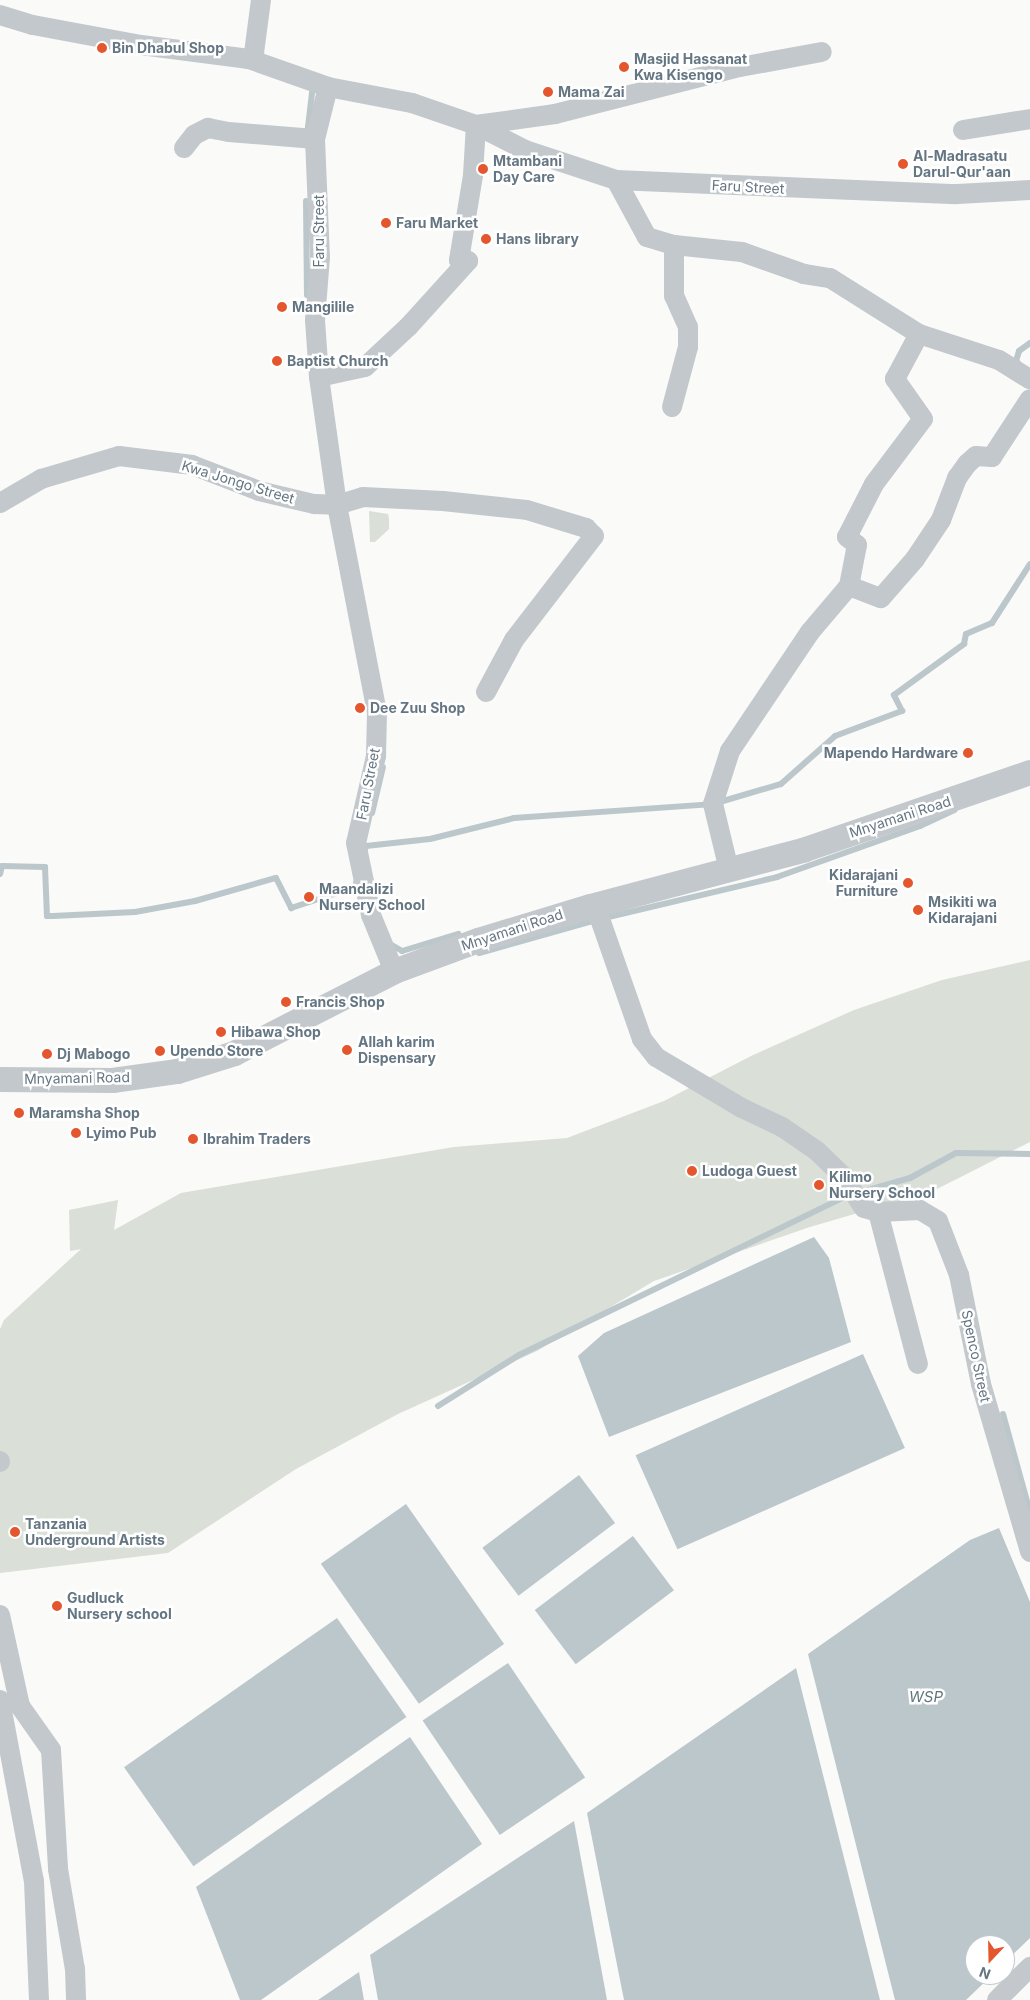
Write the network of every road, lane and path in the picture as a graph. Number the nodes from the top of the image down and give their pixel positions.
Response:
1 (261, 0) edge
2 (0, 15) edge
3 (822, 52) dead end
4 (250, 59) junction
5 (328, 87) junction
6 (1030, 119) edge
7 (476, 125) junction
8 (963, 130) dead end
9 (315, 139) junction
10 (184, 148) dead end
11 (616, 180) junction
12 (1030, 190) edge
13 (674, 245) junction
14 (919, 334) junction
15 (319, 377) junction
16 (1030, 378) edge
17 (1030, 399) edge
18 (672, 407) dead end
19 (0, 503) edge
20 (336, 505) junction
21 (849, 586) junction
22 (486, 692) dead end
23 (1030, 772) edge
24 (729, 870) junction
25 (590, 906) junction
26 (394, 971) junction
27 (0, 1079) edge
28 (878, 1212) junction
29 (918, 1364) dead end
30 (1030, 1552) edge
31 (0, 1615) edge
32 (0, 1700) edge
33 (1030, 1967) edge
34 (40, 2000) edge
35 (76, 2000) edge
36 (998, 2000) edge

1 - 4 street
2 - 4 street, Faru Street
3 - 7 street, Faru Street
4 - 5 street, Faru Street
5 - 7 street, Faru Street
5 - 9 street, Faru Street
6 - 8 street
7 - 11 street, Faru Street
7 - 15 street
9 - 10 street
9 - 15 street, Faru Street
11 - 12 street, Faru Street
11 - 13 street
13 - 14 street
13 - 18 street
14 - 16 street
14 - 21 street
15 - 20 street, Faru Street
17 - 21 street
19 - 20 street, Kwa Jongo Street
20 - 22 street
20 - 26 street, Faru Street
21 - 24 street
23 - 24 street, Mnyamani Road
24 - 25 street, Mnyamani Road
25 - 26 street, Mnyamani Road
25 - 28 street
26 - 27 street, Mnyamani Road
28 - 29 street
28 - 30 street, Spenco Street
31 - 35 street
32 - 34 street
33 - 36 street

